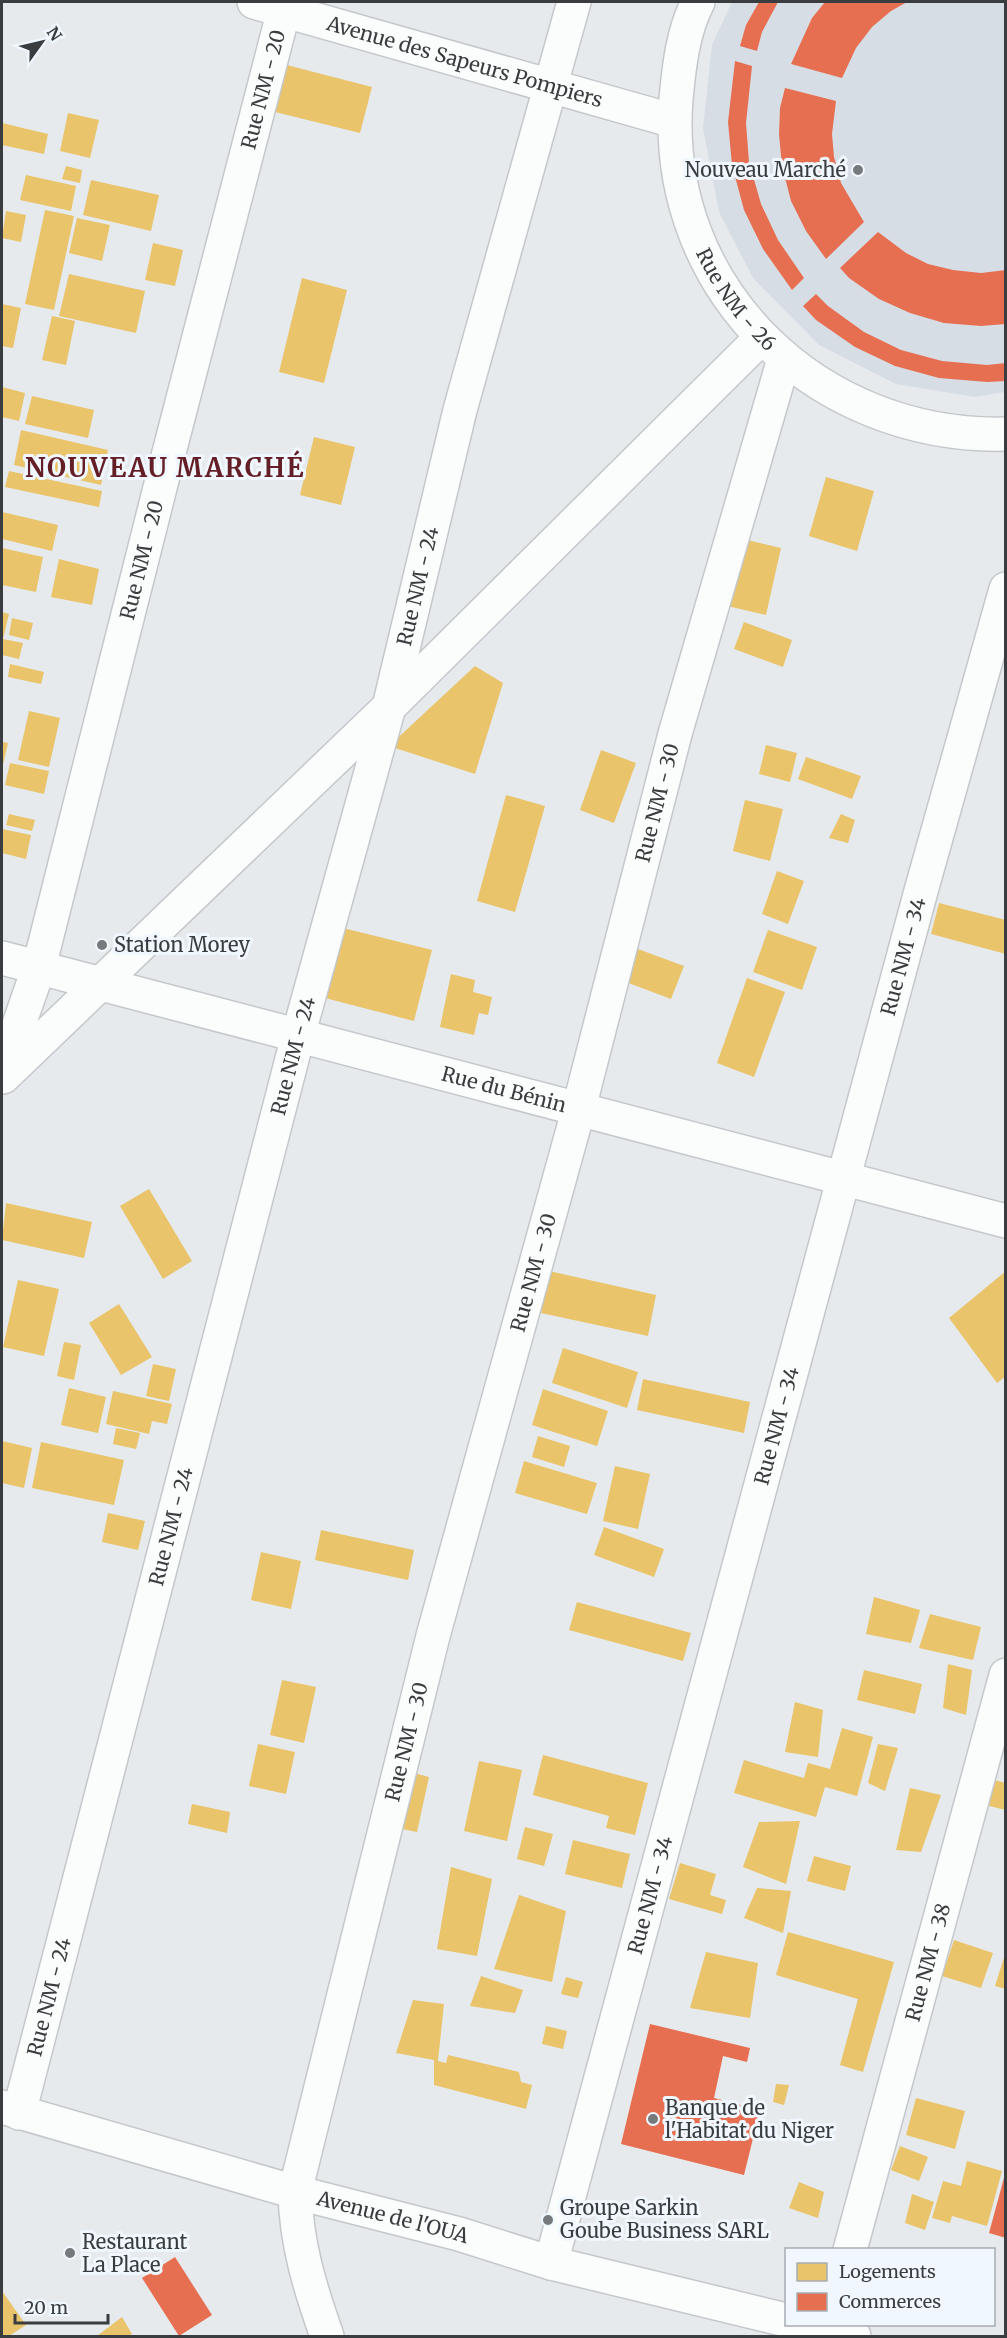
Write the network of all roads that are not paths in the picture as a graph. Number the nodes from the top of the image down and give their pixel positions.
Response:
1 (574, 2) edge
2 (688, 4) edge
3 (269, 6) edge
4 (551, 86) junction
5 (674, 121) junction
6 (773, 348) junction
7 (1005, 434) edge
8 (1005, 589) edge
9 (389, 707) junction
10 (2, 958) edge
11 (39, 967) junction
12 (101, 984) junction
13 (298, 1036) junction
14 (2, 1076) edge
15 (579, 1108) junction
16 (844, 1178) junction
17 (1005, 1221) edge
18 (1005, 1675) edge
19 (10, 2110) edge
20 (295, 2192) junction
21 (851, 2248) edge
22 (551, 2263) junction
23 (785, 2320) edge
24 (327, 2337) edge

1 - 4 street, Rue NM - 24
2 - 5 street, Rue NM - 26
3 - 4 street, Avenue des Sapeurs Pompiers
3 - 11 street, Rue NM - 20
4 - 5 street, Avenue des Sapeurs Pompiers
4 - 9 street, Rue NM - 24
5 - 6 street, Rue NM - 26
6 - 7 street, Rue NM - 26
6 - 9 street
6 - 15 street, Rue NM - 30
8 - 16 street, Rue NM - 34
9 - 12 street
9 - 13 street, Rue NM - 24
10 - 11 street, Rue du Bénin
11 - 12 street, Rue du Bénin
11 - 14 street, Rue NM - 20
12 - 13 street, Rue du Bénin
12 - 14 street
13 - 15 street, Rue du Bénin
13 - 19 street, Rue NM - 24
15 - 16 street, Rue du Bénin
15 - 20 street, Rue NM - 30
16 - 17 street, Rue du Bénin
16 - 22 street, Rue NM - 34
18 - 21 street, Rue NM - 38
19 - 20 street, Avenue de l'OUA
20 - 22 street, Avenue de l'OUA
20 - 24 street, Rue NM - 30
22 - 23 street, Avenue de l'OUA

